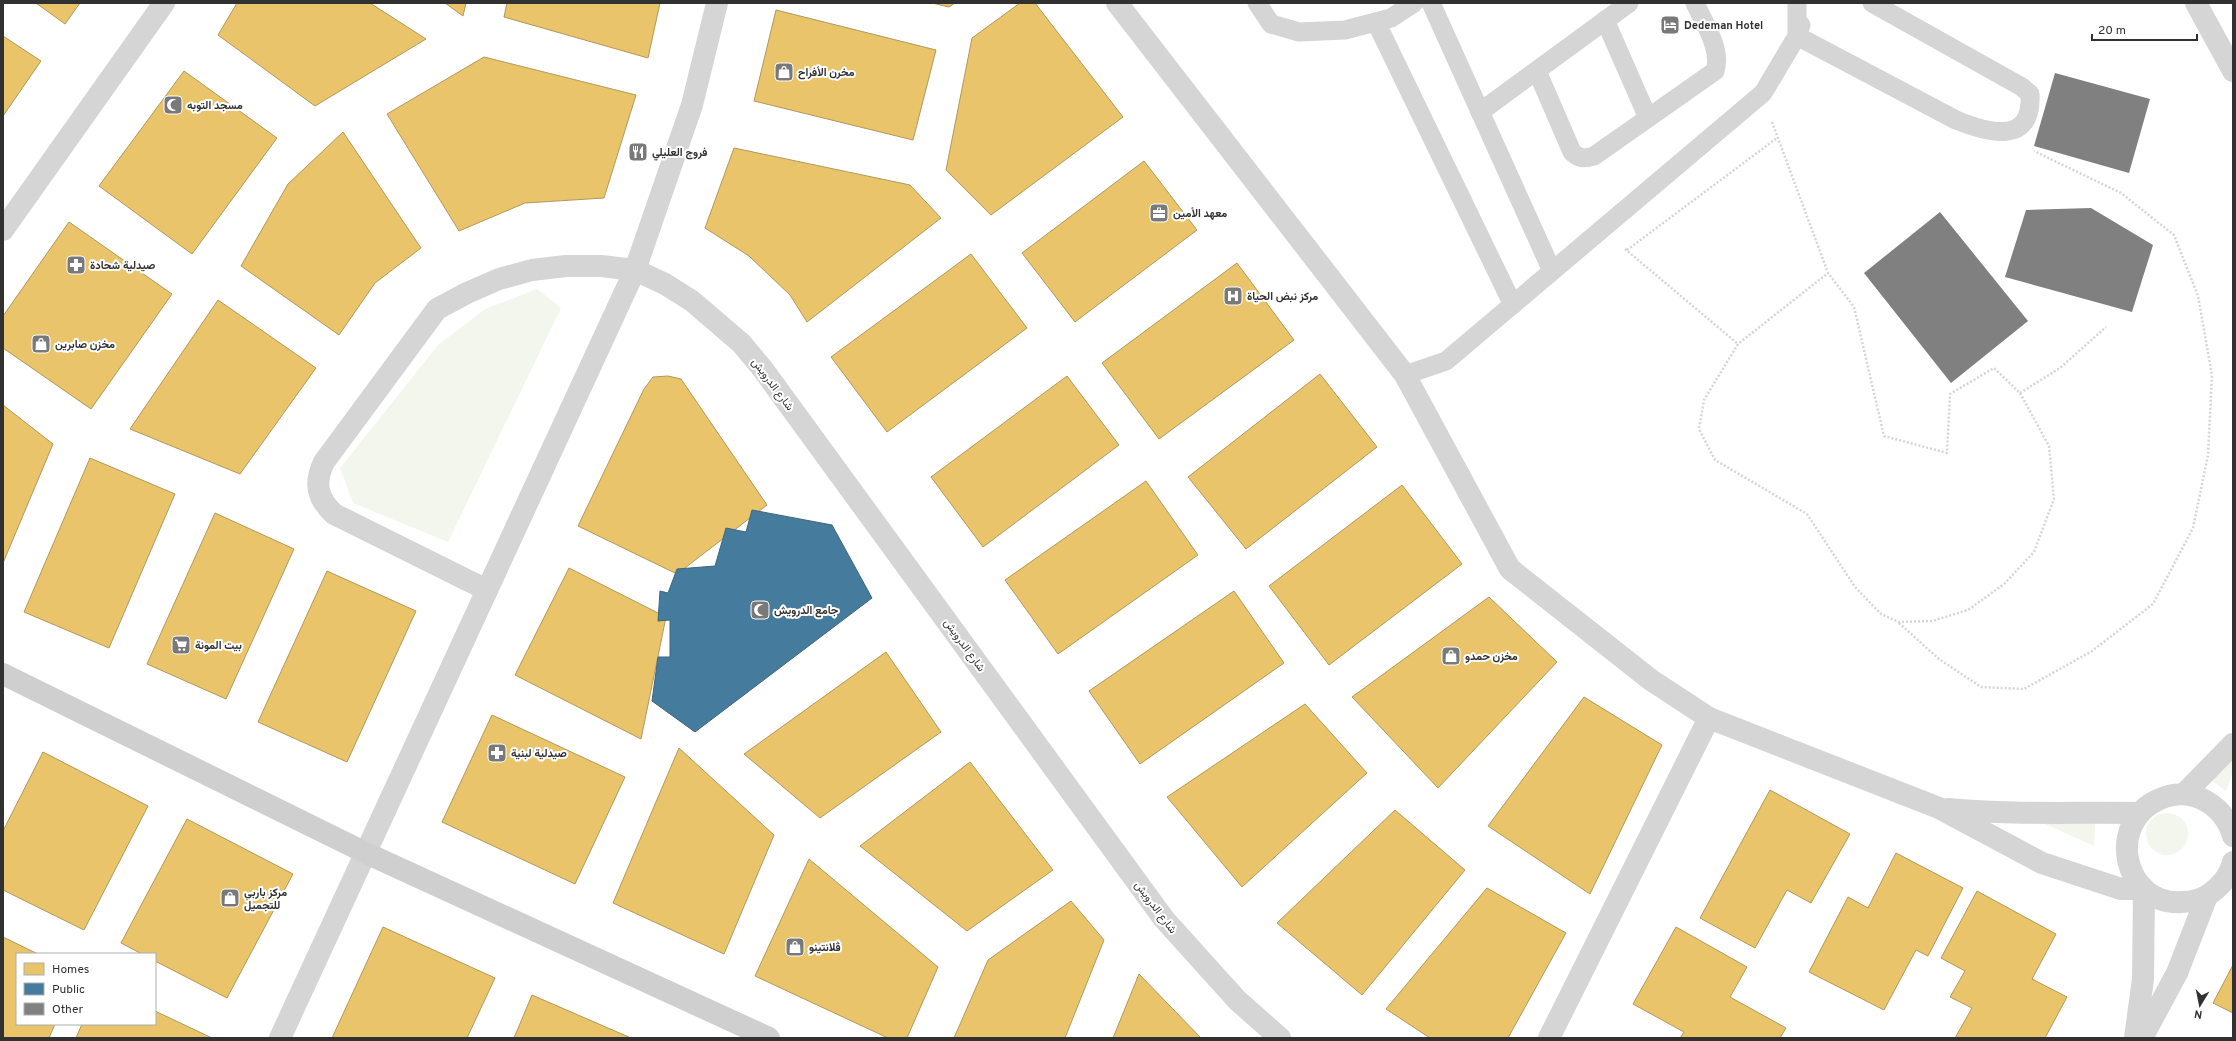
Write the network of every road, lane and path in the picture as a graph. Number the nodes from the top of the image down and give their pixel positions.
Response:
1 (164, 3) edge
2 (717, 3) edge
3 (1117, 3) edge
4 (1257, 3) edge
5 (1414, 3) edge
6 (1431, 3) edge
7 (1629, 3) edge
8 (1695, 3) edge
9 (1797, 3) edge
10 (1810, 3) edge
11 (1872, 3) edge
12 (2196, 3) edge
13 (1605, 20) junction
14 (1376, 22) junction
15 (1797, 36) junction
16 (1537, 71) junction
17 (2233, 71) edge
18 (1763, 93) junction
19 (1480, 112) junction
20 (1648, 118) junction
21 (1995, 132) junction
22 (1777, 138) junction
23 (1602, 229) junction
24 (3, 230) edge
25 (1626, 250) junction
26 (635, 270) junction
27 (1552, 271) junction
28 (1828, 273) junction
29 (1513, 305) junction
30 (2106, 327) dead end
31 (1738, 344) junction
32 (1405, 375) junction
33 (2020, 393) junction
34 (487, 590) junction
35 (1899, 622) junction
36 (3, 674) edge
37 (1709, 718) junction
38 (2233, 744) edge
39 (2184, 794) junction
40 (1938, 808) junction
41 (2139, 813) junction
42 (2233, 836) edge
43 (366, 852) junction
44 (2233, 862) edge
45 (2144, 889) junction
46 (2207, 896) junction
47 (280, 1038) edge
48 (769, 1038) edge
49 (1280, 1038) edge
50 (1549, 1038) edge
51 (2135, 1038) edge
52 (2142, 1038) edge

1 - 24 street
2 - 26 street
3 - 32 street
4 - 14 lane
5 - 14 lane
6 - 19 lane
7 - 13 lane
8 - 20 lane
9 - 15 lane
10 - 15 lane
11 - 21 lane
12 - 17 street
13 - 16 lane
13 - 20 lane
14 - 29 lane
15 - 18 lane
15 - 21 lane
16 - 19 lane
16 - 20 lane
18 - 22 path
18 - 23 lane
19 - 27 lane
21 - 35 path
22 - 25 path
22 - 28 path
23 - 25 path
23 - 27 lane
25 - 31 path
26 - 34 street
26 - 34 street
26 - 49 street, شارع الدرويش
27 - 29 lane
28 - 31 path
28 - 33 path
29 - 32 lane
30 - 33 path
31 - 35 path
32 - 37 street
33 - 35 path
34 - 43 street
36 - 43 street
37 - 40 street
37 - 50 street
38 - 39 street
39 - 41 street
39 - 42 street
40 - 41 street
40 - 45 street
41 - 45 street
43 - 47 street
43 - 48 street
44 - 46 street
45 - 46 street
45 - 51 street
46 - 52 street

